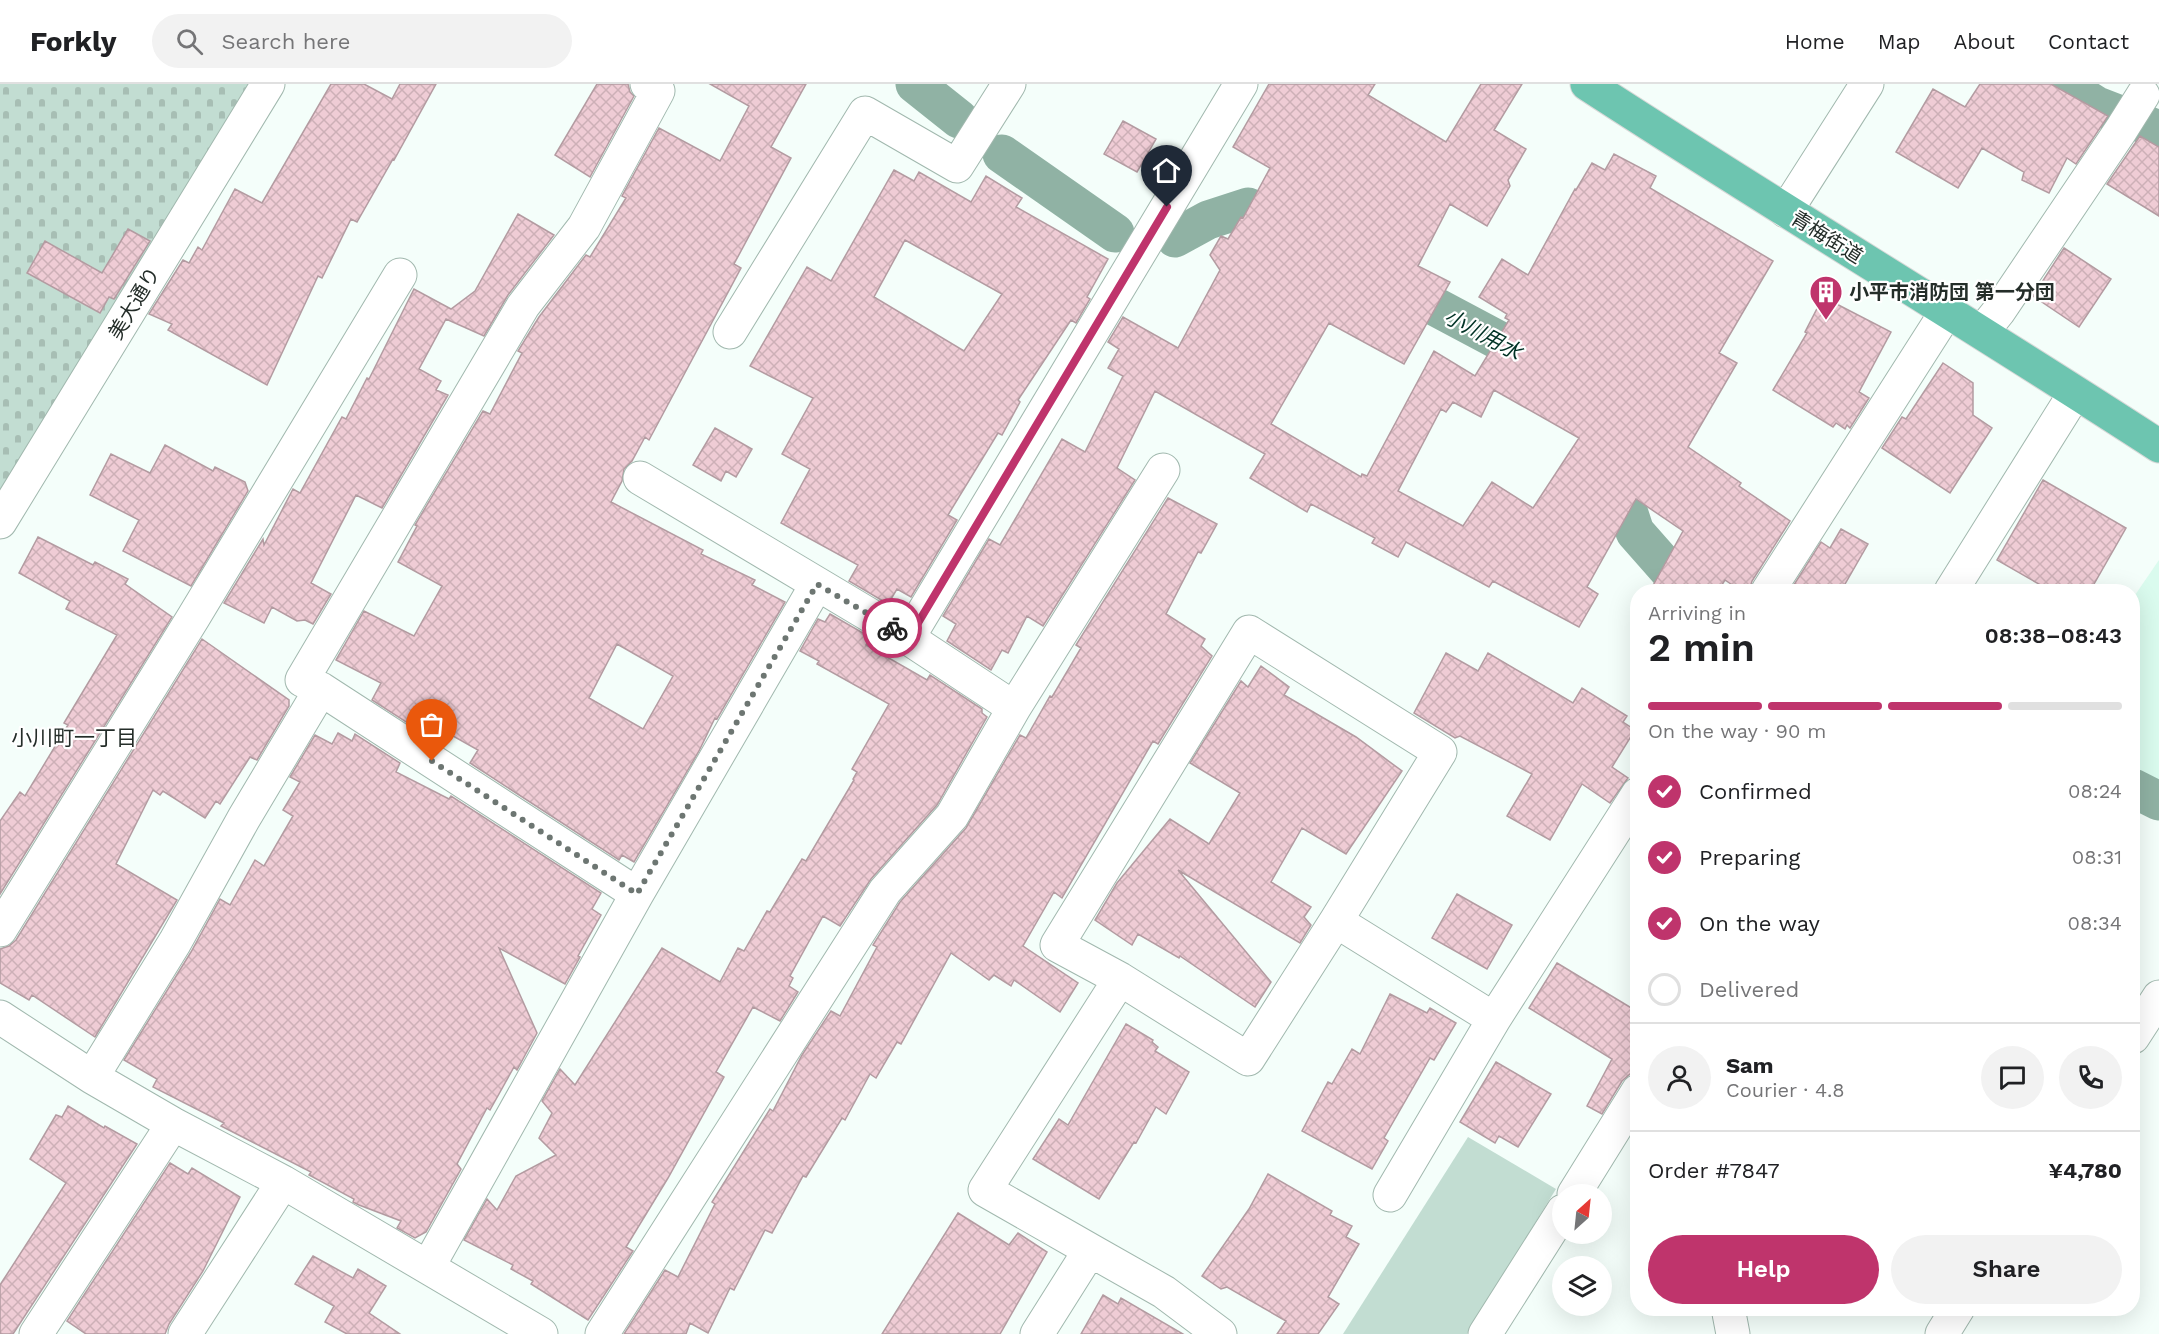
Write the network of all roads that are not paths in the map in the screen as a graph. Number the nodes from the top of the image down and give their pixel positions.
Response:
1 (268, 84) edge
2 (647, 84) edge
3 (1009, 84) edge
4 (1240, 84) edge
5 (1587, 84) edge
6 (1867, 84) edge
7 (2143, 95) dead end
8 (1786, 211) junction
9 (400, 275) dead end
10 (1947, 311) junction
11 (730, 332) dead end
12 (1982, 332) junction
13 (2075, 393) junction
14 (2159, 446) edge
15 (1163, 470) dead end
16 (640, 478) dead end
17 (0, 522) edge
18 (817, 584) junction
19 (1772, 584) edge
20 (1955, 584) edge
21 (909, 638) junction
22 (321, 689) junction
23 (1014, 708) junction
24 (1630, 806) edge
25 (637, 894) junction
26 (1336, 921) junction
27 (0, 930) edge
28 (1120, 979) junction
29 (2159, 997) edge
30 (0, 1017) edge
31 (1494, 1019) junction
32 (2140, 1026) edge
33 (92, 1077) junction
34 (1630, 1104) edge
35 (173, 1124) junction
36 (283, 1182) junction
37 (1580, 1184) edge
38 (1390, 1195) dead end
39 (1552, 1228) edge
40 (1089, 1250) junction
41 (428, 1267) junction
42 (1730, 1316) edge
43 (1953, 1316) edge
44 (36, 1334) edge
45 (185, 1334) edge
46 (541, 1334) edge
47 (602, 1334) edge
48 (1037, 1334) edge
49 (1220, 1334) edge
50 (1485, 1334) edge
51 (1733, 1334) edge
52 (1942, 1334) edge

1 - 17 street, 美大通り
2 - 22 street
3 - 11 street
4 - 21 street
5 - 8 main road, 青梅街道
6 - 8 street
7 - 12 street
8 - 10 main road, 青梅街道
9 - 27 street
10 - 12 main road, 青梅街道
10 - 19 street
12 - 13 main road, 青梅街道
13 - 14 main road, 青梅街道
13 - 20 street
15 - 23 street
16 - 18 street
18 - 21 street
18 - 25 street
21 - 23 street
22 - 25 street
22 - 33 street
23 - 47 street
24 - 31 street
25 - 41 street
26 - 28 street
26 - 28 street
26 - 31 street
28 - 40 street
29 - 32 street
30 - 33 street
31 - 38 street
33 - 35 street
34 - 37 street
35 - 36 street
35 - 44 street
36 - 41 street
36 - 45 street
39 - 50 street
40 - 48 street
40 - 49 street
41 - 46 street
42 - 51 street
43 - 52 street

